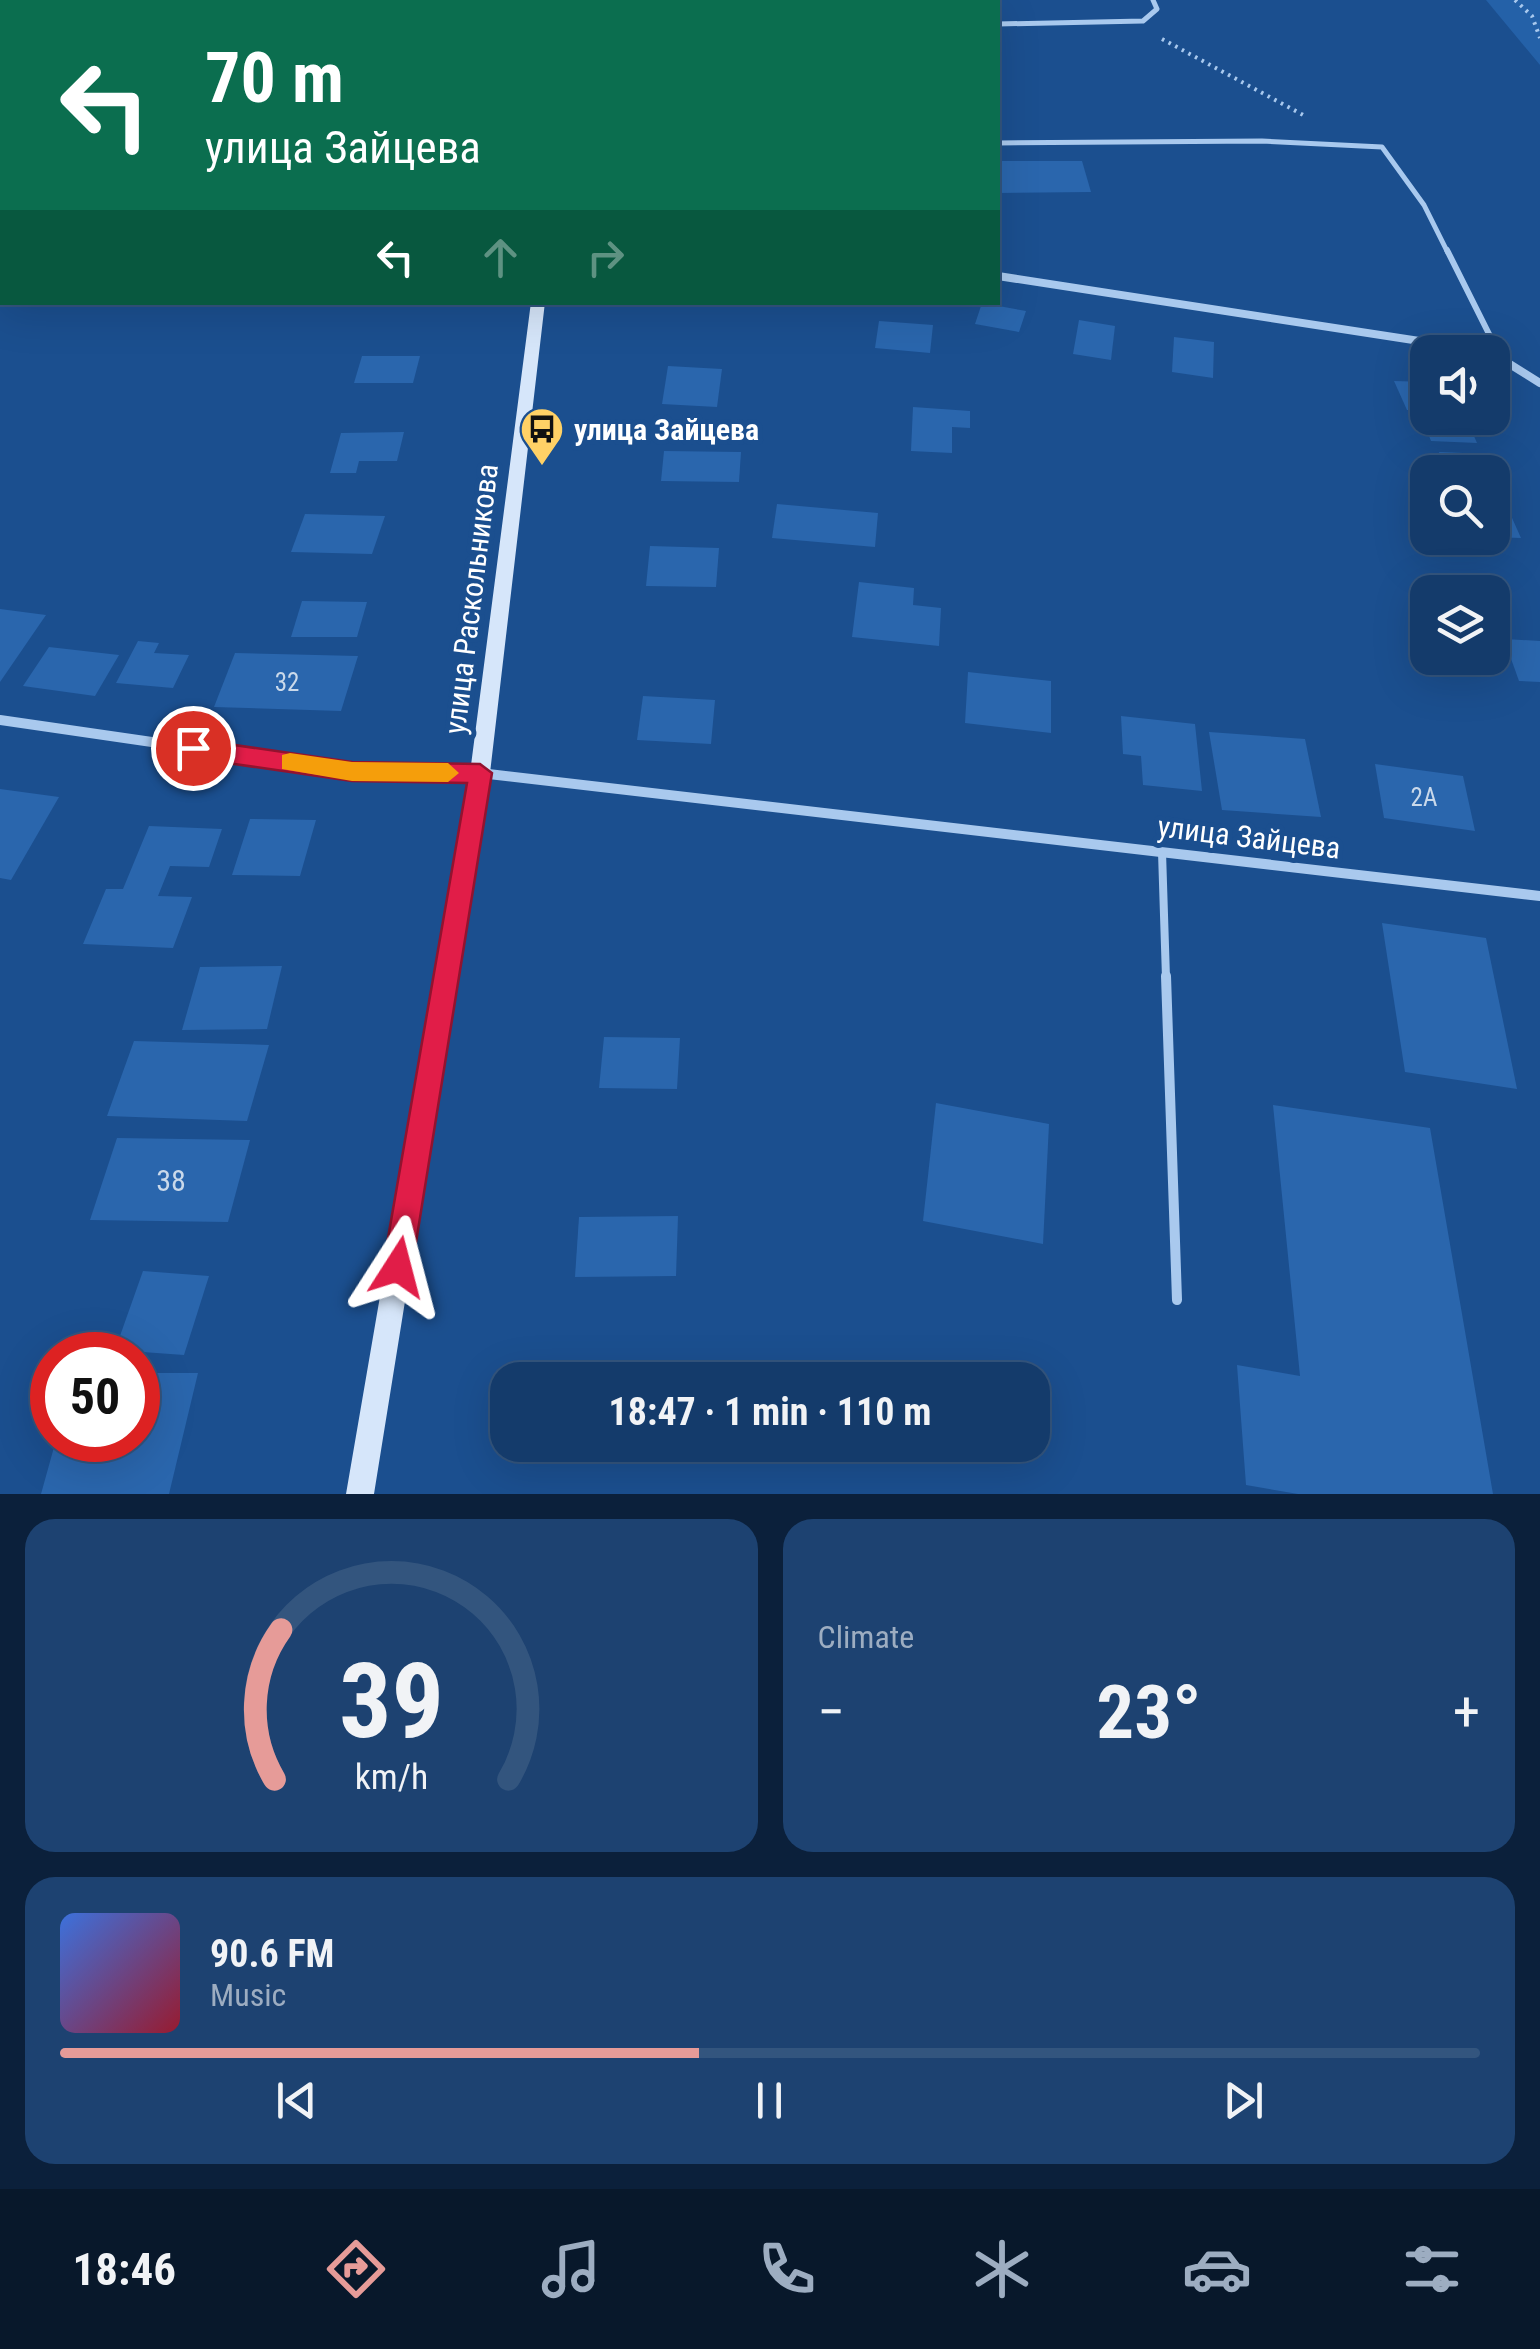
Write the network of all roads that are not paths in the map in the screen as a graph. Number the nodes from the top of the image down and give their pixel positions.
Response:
1 (1153, 0) edge
2 (1000, 24) edge
3 (1000, 143) edge
4 (1000, 276) edge
5 (538, 305) edge
6 (1485, 335) edge
7 (1410, 340) edge
8 (1510, 363) edge
9 (1540, 383) edge
10 (0, 720) edge
11 (480, 773) junction
12 (1162, 852) junction
13 (1540, 896) edge
14 (1177, 1300) dead end
15 (360, 1494) edge

1 - 2 lane
3 - 6 lane
4 - 7 street
5 - 11 main road, улица Раскольникова
8 - 9 street
10 - 11 street, улица Зайцева
11 - 12 street, улица Зайцева
11 - 15 main road, улица Раскольникова
12 - 13 street, улица Зайцева
12 - 14 lane

